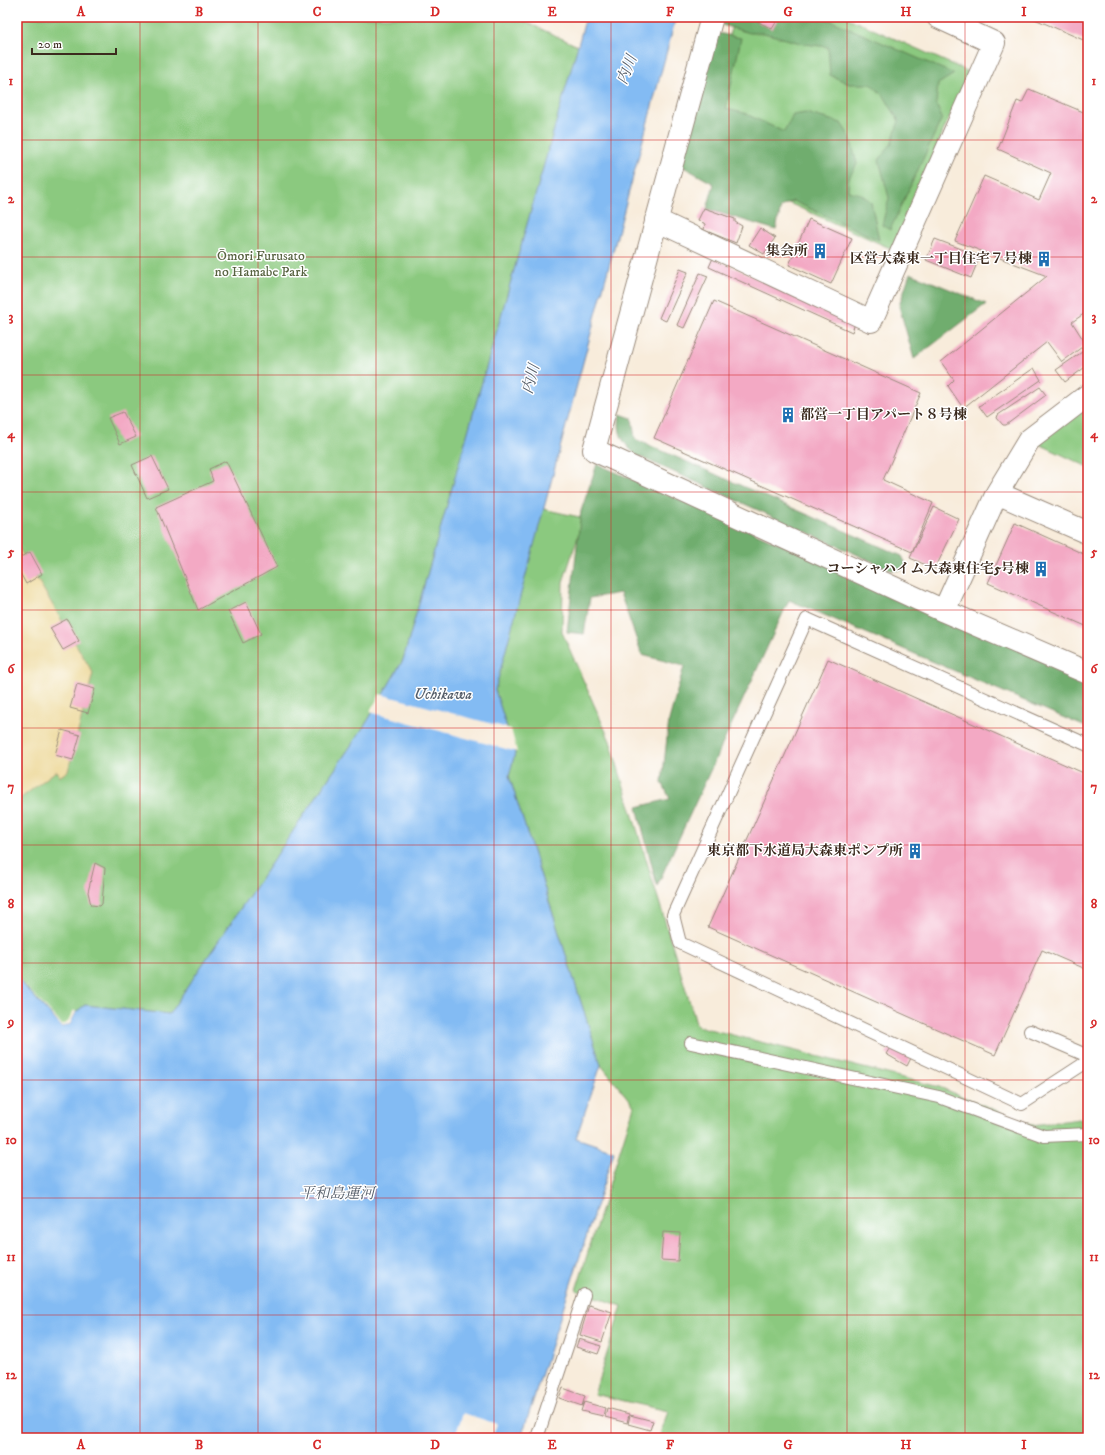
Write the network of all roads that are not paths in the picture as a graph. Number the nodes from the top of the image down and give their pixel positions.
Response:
1 (712, 17) edge
2 (938, 17) edge
3 (656, 220) junction
4 (1088, 394) edge
5 (997, 493) junction
6 (1088, 533) edge
7 (944, 611) junction
8 (1088, 674) edge
9 (1088, 745) edge
10 (1030, 1031) dead end
11 (691, 1043) dead end
12 (1088, 1056) edge
13 (1088, 1061) edge
14 (1088, 1134) edge
15 (584, 1295) dead end
16 (537, 1438) edge

1 - 3 street
2 - 3 street
3 - 7 street
4 - 5 street
5 - 6 street
5 - 7 street
7 - 8 street
9 - 13 lane
10 - 12 lane
11 - 14 lane
15 - 16 lane

